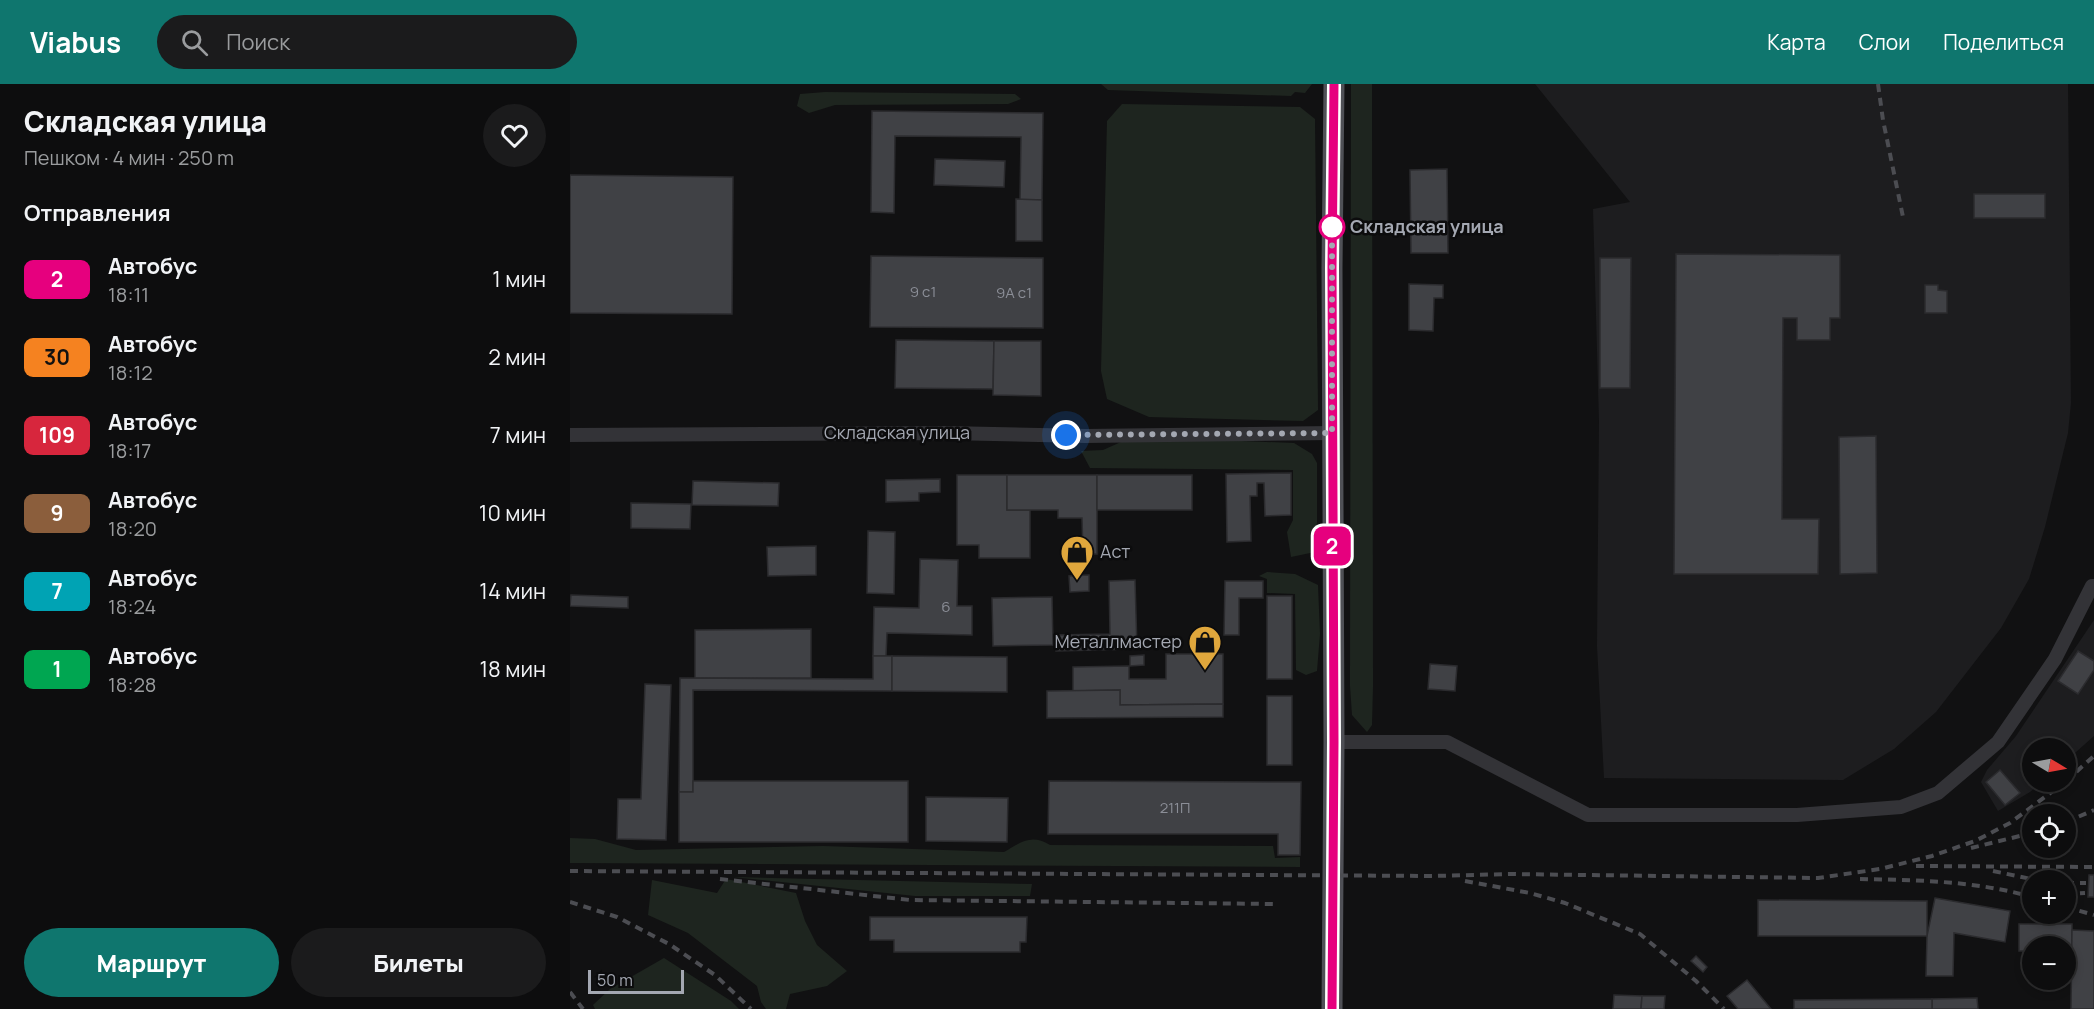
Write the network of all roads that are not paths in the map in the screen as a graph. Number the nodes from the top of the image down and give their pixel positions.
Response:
1 (1334, 84) edge
2 (1332, 433) junction
3 (570, 435) edge
4 (2094, 586) edge
5 (1334, 742) junction
6 (1332, 1009) edge

1 - 2 main road
2 - 3 street, Складская улица
2 - 5 main road
4 - 5 street
5 - 6 main road

